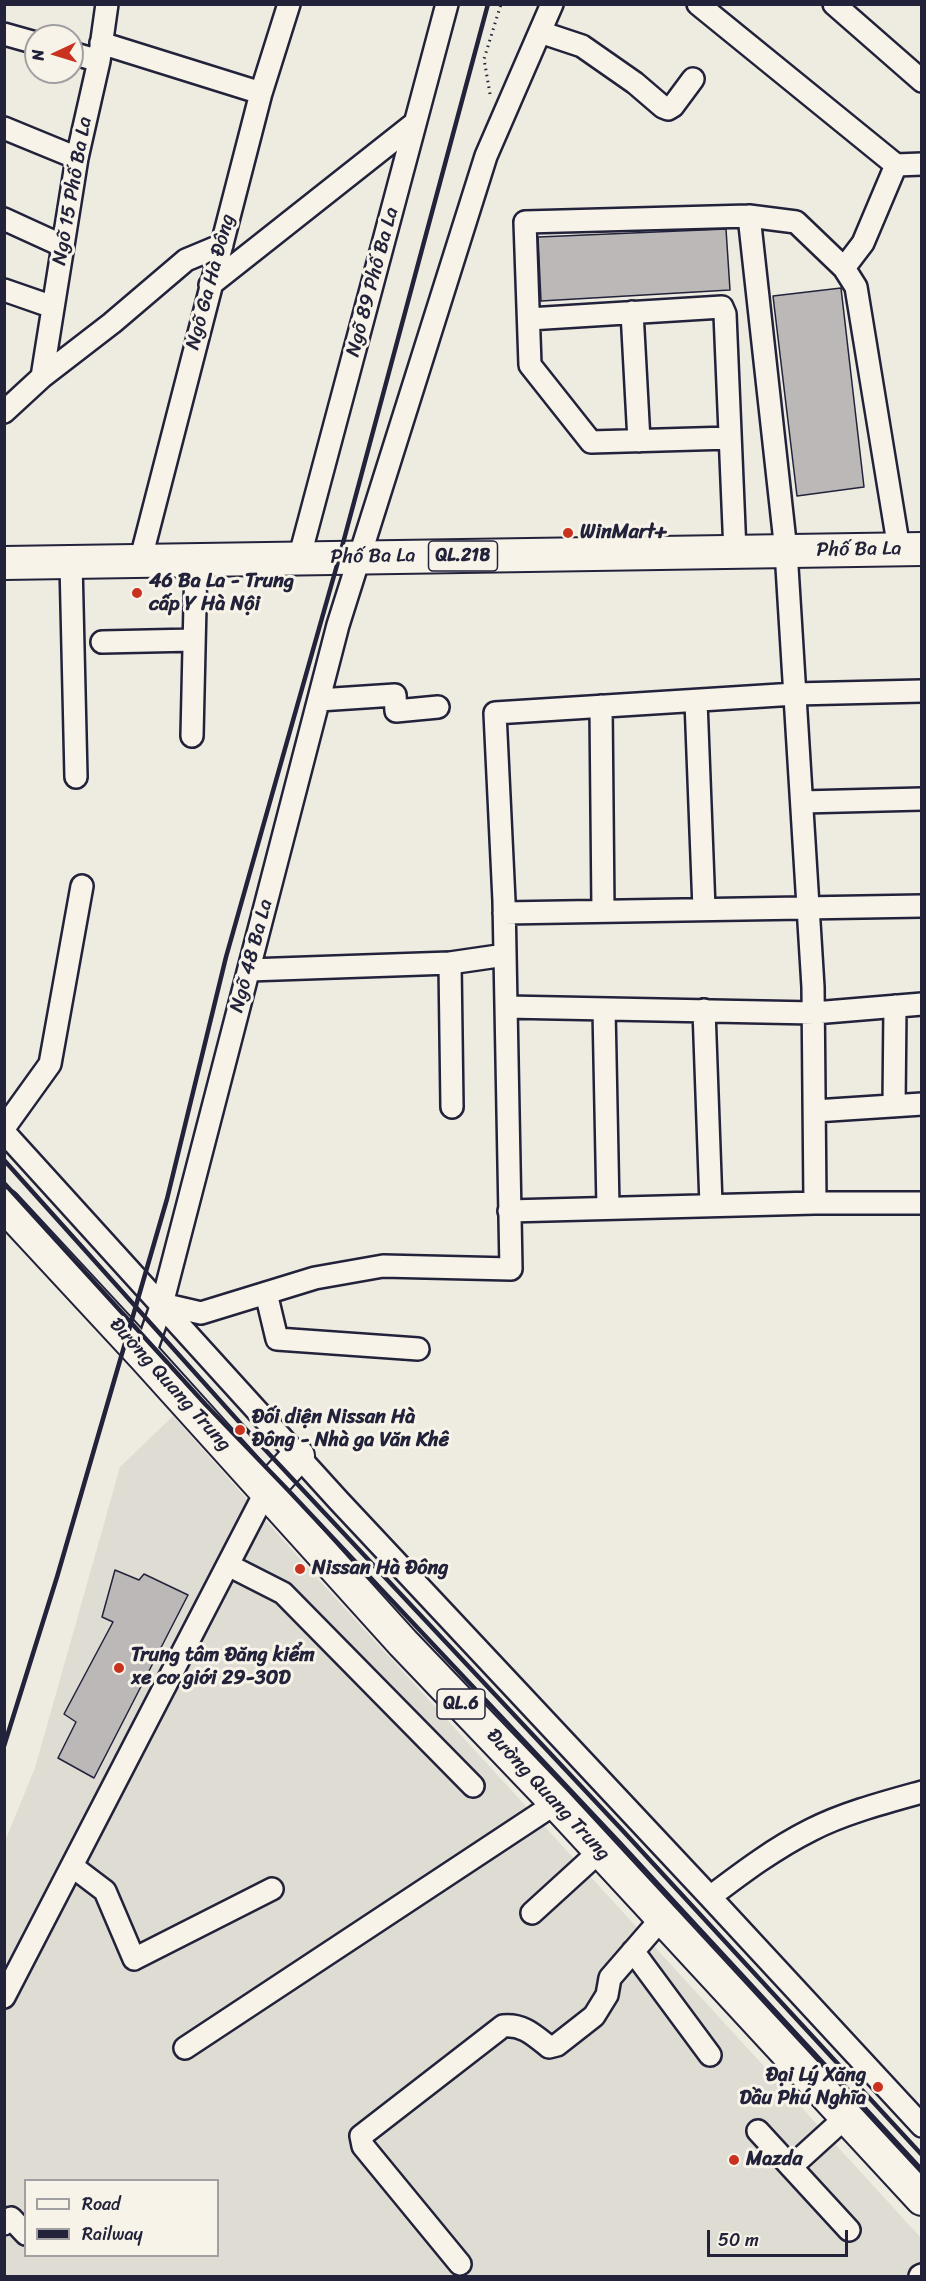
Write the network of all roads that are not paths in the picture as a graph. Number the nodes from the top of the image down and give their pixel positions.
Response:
1 (107, 4) edge
2 (289, 4) edge
3 (447, 4) edge
4 (552, 4) edge
5 (698, 4) edge
6 (834, 4) edge
7 (540, 32) junction
8 (4, 34) edge
9 (24, 40) edge
10 (100, 52) junction
11 (84, 53) edge
12 (693, 79) dead end
13 (921, 81) edge
14 (261, 93) junction
15 (415, 123) junction
16 (4, 128) edge
17 (77, 158) junction
18 (921, 164) edge
19 (896, 165) junction
20 (749, 216) junction
21 (4, 219) edge
22 (222, 245) junction
23 (63, 246) junction
24 (844, 268) junction
25 (210, 285) junction
26 (4, 290) edge
27 (53, 307) junction
28 (632, 312) junction
29 (529, 319) junction
30 (42, 377) junction
31 (4, 412) edge
32 (730, 438) junction
33 (639, 441) junction
34 (910, 549) edge
35 (786, 551) junction
36 (735, 552) junction
37 (359, 557) junction
38 (299, 559) junction
39 (196, 561) junction
40 (71, 562) junction
41 (140, 562) junction
42 (4, 563) edge
43 (194, 640) junction
44 (102, 642) dead end
45 (921, 691) edge
46 (795, 694) junction
47 (319, 700) junction
48 (696, 700) junction
49 (602, 706) junction
50 (438, 707) dead end
51 (192, 736) dead end
52 (76, 777) dead end
53 (921, 799) edge
54 (802, 802) junction
55 (82, 886) dead end
56 (921, 906) edge
57 (808, 908) junction
58 (704, 909) junction
59 (603, 911) junction
60 (504, 913) junction
61 (505, 956) junction
62 (450, 963) junction
63 (249, 970) junction
64 (921, 1004) edge
65 (895, 1006) junction
66 (506, 1007) junction
67 (604, 1009) junction
68 (704, 1010) junction
69 (814, 1013) junction
70 (921, 1104) edge
71 (894, 1106) junction
72 (452, 1107) dead end
73 (815, 1111) junction
74 (4, 1130) edge
75 (815, 1203) junction
76 (921, 1203) edge
77 (711, 1205) junction
78 (4, 1206) edge
79 (608, 1208) junction
80 (510, 1211) junction
81 (266, 1293) junction
82 (162, 1305) junction
83 (418, 1349) dead end
84 (144, 1356) junction
85 (298, 1456) junction
86 (266, 1491) junction
87 (228, 1565) junction
88 (473, 1786) dead end
89 (921, 1792) edge
90 (556, 1803) junction
91 (600, 1851) junction
92 (72, 1866) junction
93 (272, 1889) dead end
94 (710, 1897) junction
95 (532, 1913) dead end
96 (662, 1918) junction
97 (633, 1951) junction
98 (4, 1996) edge
99 (185, 2048) dead end
100 (710, 2055) dead end
101 (846, 2117) junction
102 (921, 2126) edge
103 (758, 2131) dead end
104 (791, 2167) junction
105 (921, 2199) edge
106 (4, 2224) edge
107 (849, 2230) dead end
108 (24, 2232) edge
109 (460, 2264) dead end

1 - 10 street, Ngõ 15 Phố Ba La
2 - 14 street, Ngõ Ga Hà Đông
3 - 15 street, Ngõ 89 Phố Ba La
4 - 7 street, Ngõ 48 Ba La
5 - 19 street
6 - 13 street
7 - 12 street
7 - 37 street, Ngõ 48 Ba La
8 - 9 street
10 - 11 street
10 - 14 street
10 - 17 street, Ngõ 15 Phố Ba La
14 - 22 street, Ngõ Ga Hà Đông
15 - 25 street
15 - 38 street, Ngõ 89 Phố Ba La
16 - 17 street
17 - 23 street, Ngõ 15 Phố Ba La
18 - 19 street
19 - 24 street
20 - 24 street
20 - 29 street
20 - 35 street
21 - 23 street
22 - 25 street, Ngõ Ga Hà Đông
22 - 30 street
23 - 27 street, Ngõ 15 Phố Ba La
24 - 34 street
25 - 41 street, Ngõ Ga Hà Đông
26 - 27 street
27 - 30 street, Ngõ 15 Phố Ba La
28 - 29 street
28 - 32 street
28 - 33 street
29 - 33 street
30 - 31 street
32 - 33 street
32 - 36 street
34 - 35 highway, Phố Ba La / QL.21B
35 - 36 highway, Phố Ba La / QL.21B
35 - 46 street
36 - 37 highway, Phố Ba La / QL.21B
37 - 38 highway, Phố Ba La / QL.21B
37 - 47 street, Ngõ 48 Ba La
38 - 39 highway, Phố Ba La / QL.21B
39 - 41 highway, Phố Ba La / QL.21B
39 - 43 street
40 - 41 highway, Phố Ba La / QL.21B
40 - 42 highway, Phố Ba La / QL.21B
40 - 52 street
43 - 44 street
43 - 51 street
45 - 46 street
46 - 48 street
46 - 54 street
47 - 50 street
47 - 63 street, Ngõ 48 Ba La
48 - 49 street
48 - 58 street
49 - 59 street
49 - 60 street
53 - 54 street
54 - 57 street
55 - 74 street
56 - 57 street
57 - 58 street
57 - 69 street
58 - 59 street
59 - 60 street
60 - 61 street
61 - 62 street
61 - 66 street
62 - 63 street
62 - 72 street
63 - 82 street, Ngõ 48 Ba La
64 - 65 street
65 - 69 street
65 - 71 street
66 - 67 street
66 - 80 street
67 - 68 street
67 - 79 street
68 - 69 street
68 - 77 street
69 - 73 street
70 - 71 street
71 - 73 street
73 - 75 street
74 - 82 street
75 - 76 street
75 - 77 street
77 - 79 street
78 - 84 highway, Đường Quang Trung / QL.6
79 - 80 street
80 - 81 street
81 - 82 street
81 - 83 street
82 - 84 street, Ngõ 48 Ba La
82 - 85 street
84 - 86 highway, Đường Quang Trung / QL.6
85 - 86 highway
85 - 94 street
86 - 87 street
86 - 90 highway, Đường Quang Trung / QL.6
87 - 88 street
87 - 92 street
89 - 94 street
90 - 91 highway, Đường Quang Trung / QL.6
90 - 99 street
91 - 95 street
91 - 96 highway, Đường Quang Trung / QL.6
92 - 93 street
92 - 98 street
94 - 102 street
96 - 97 street
96 - 101 highway, Đường Quang Trung / QL.6
97 - 100 street
97 - 109 street
101 - 104 street
101 - 105 highway, Đường Quang Trung / QL.6
103 - 104 street
104 - 107 street
106 - 108 street

